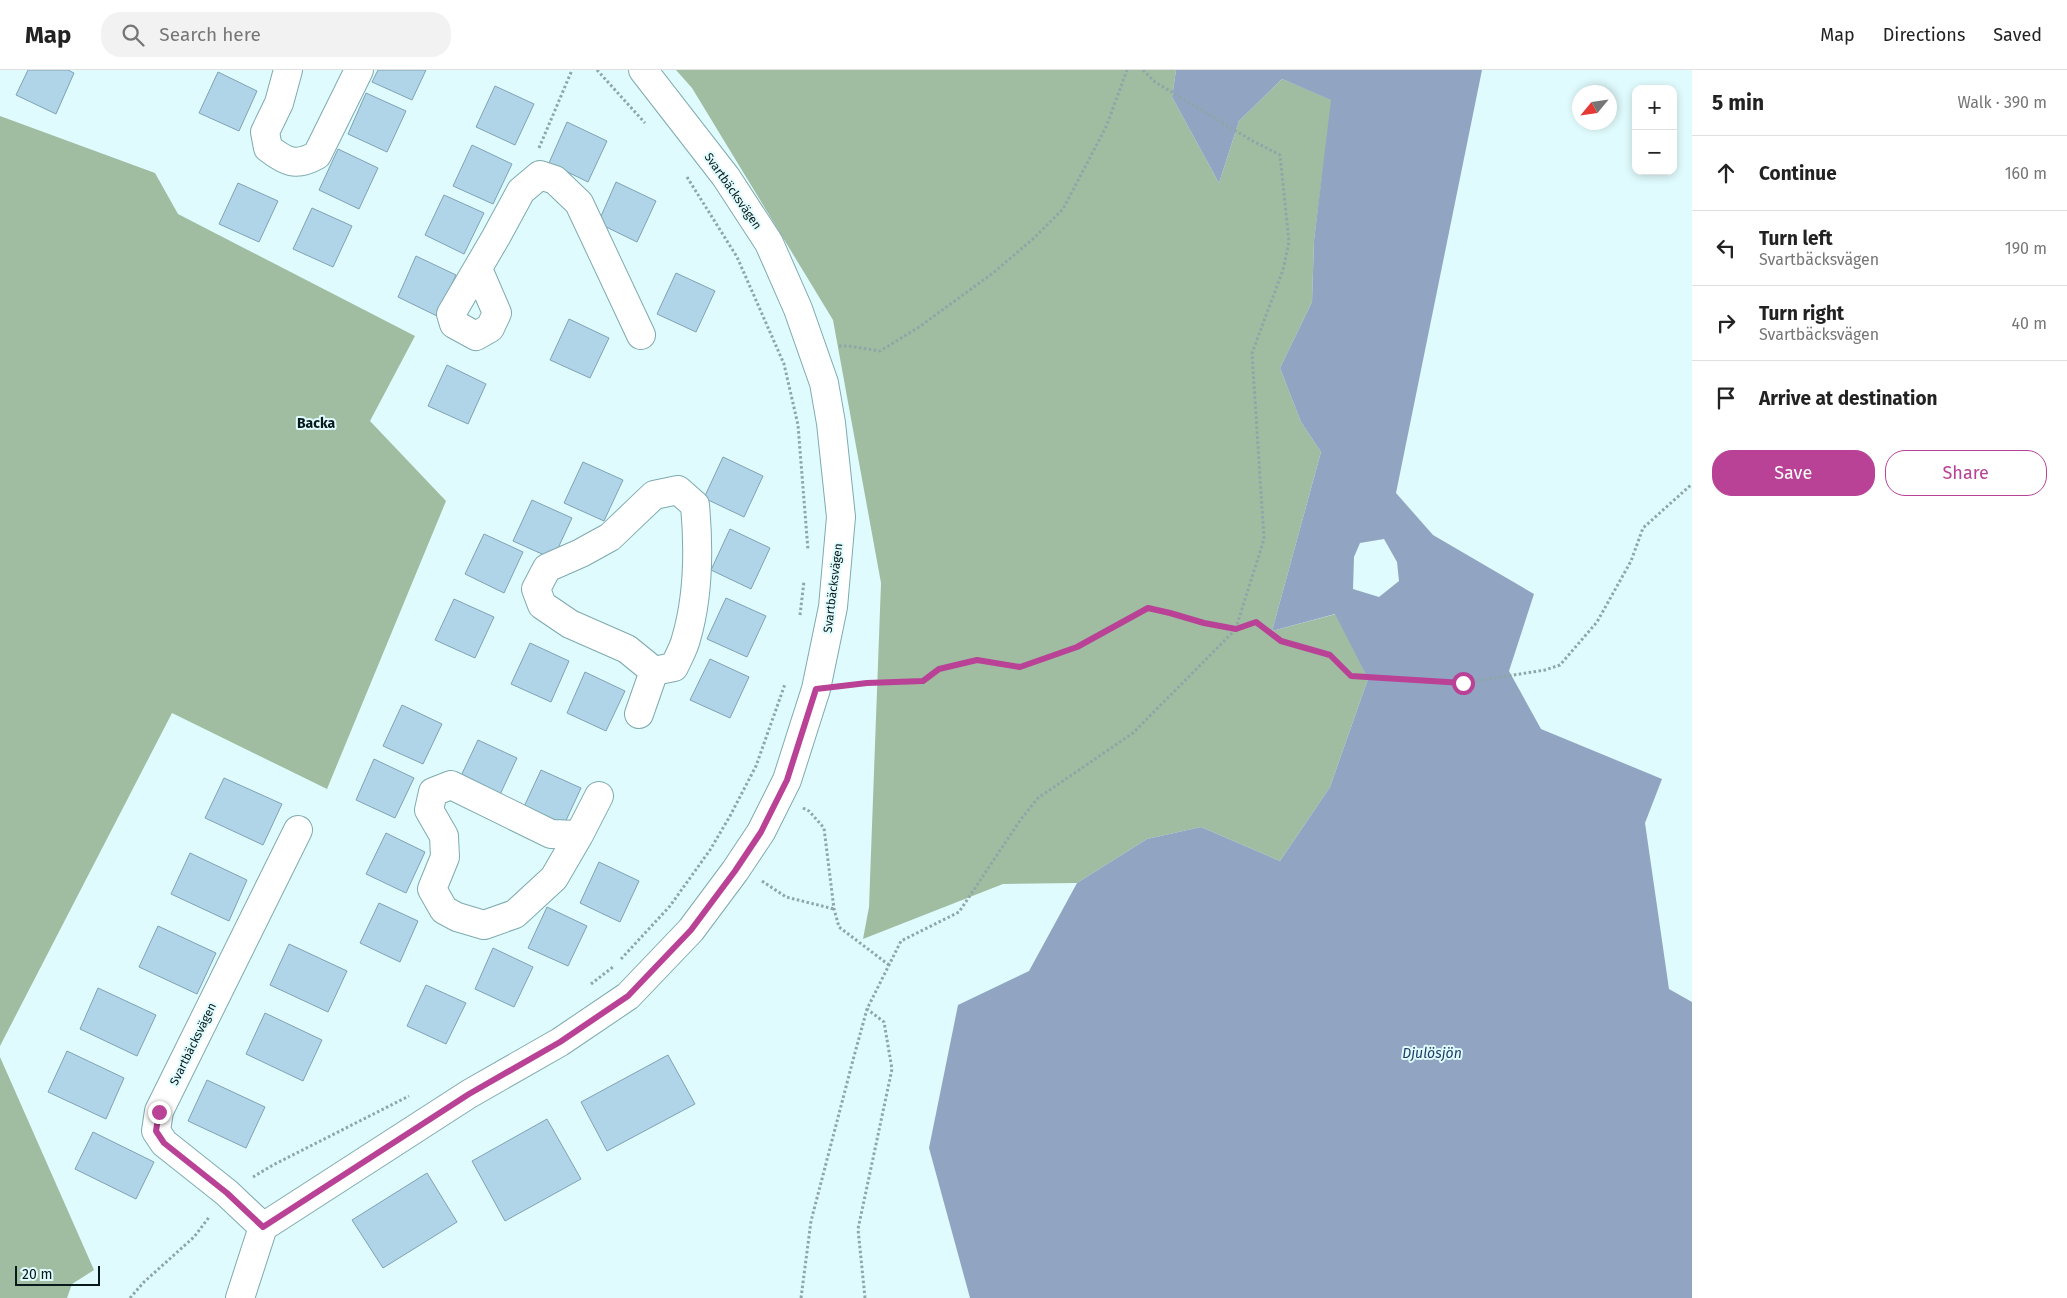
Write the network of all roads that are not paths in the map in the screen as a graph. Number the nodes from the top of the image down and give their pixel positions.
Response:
1 (288, 70) edge
2 (359, 70) edge
3 (643, 70) edge
4 (478, 269) dead end
5 (641, 335) dead end
6 (654, 671) junction
7 (639, 714) dead end
8 (598, 796) dead end
9 (298, 830) dead end
10 (580, 835) junction
11 (263, 1227) junction
12 (240, 1298) edge

1 - 2 street
3 - 11 street, Svartbäcksvägen
4 - 5 street
6 - 6 street
6 - 7 street
8 - 10 street
9 - 11 street, Svartbäcksvägen
10 - 10 street
11 - 12 street

